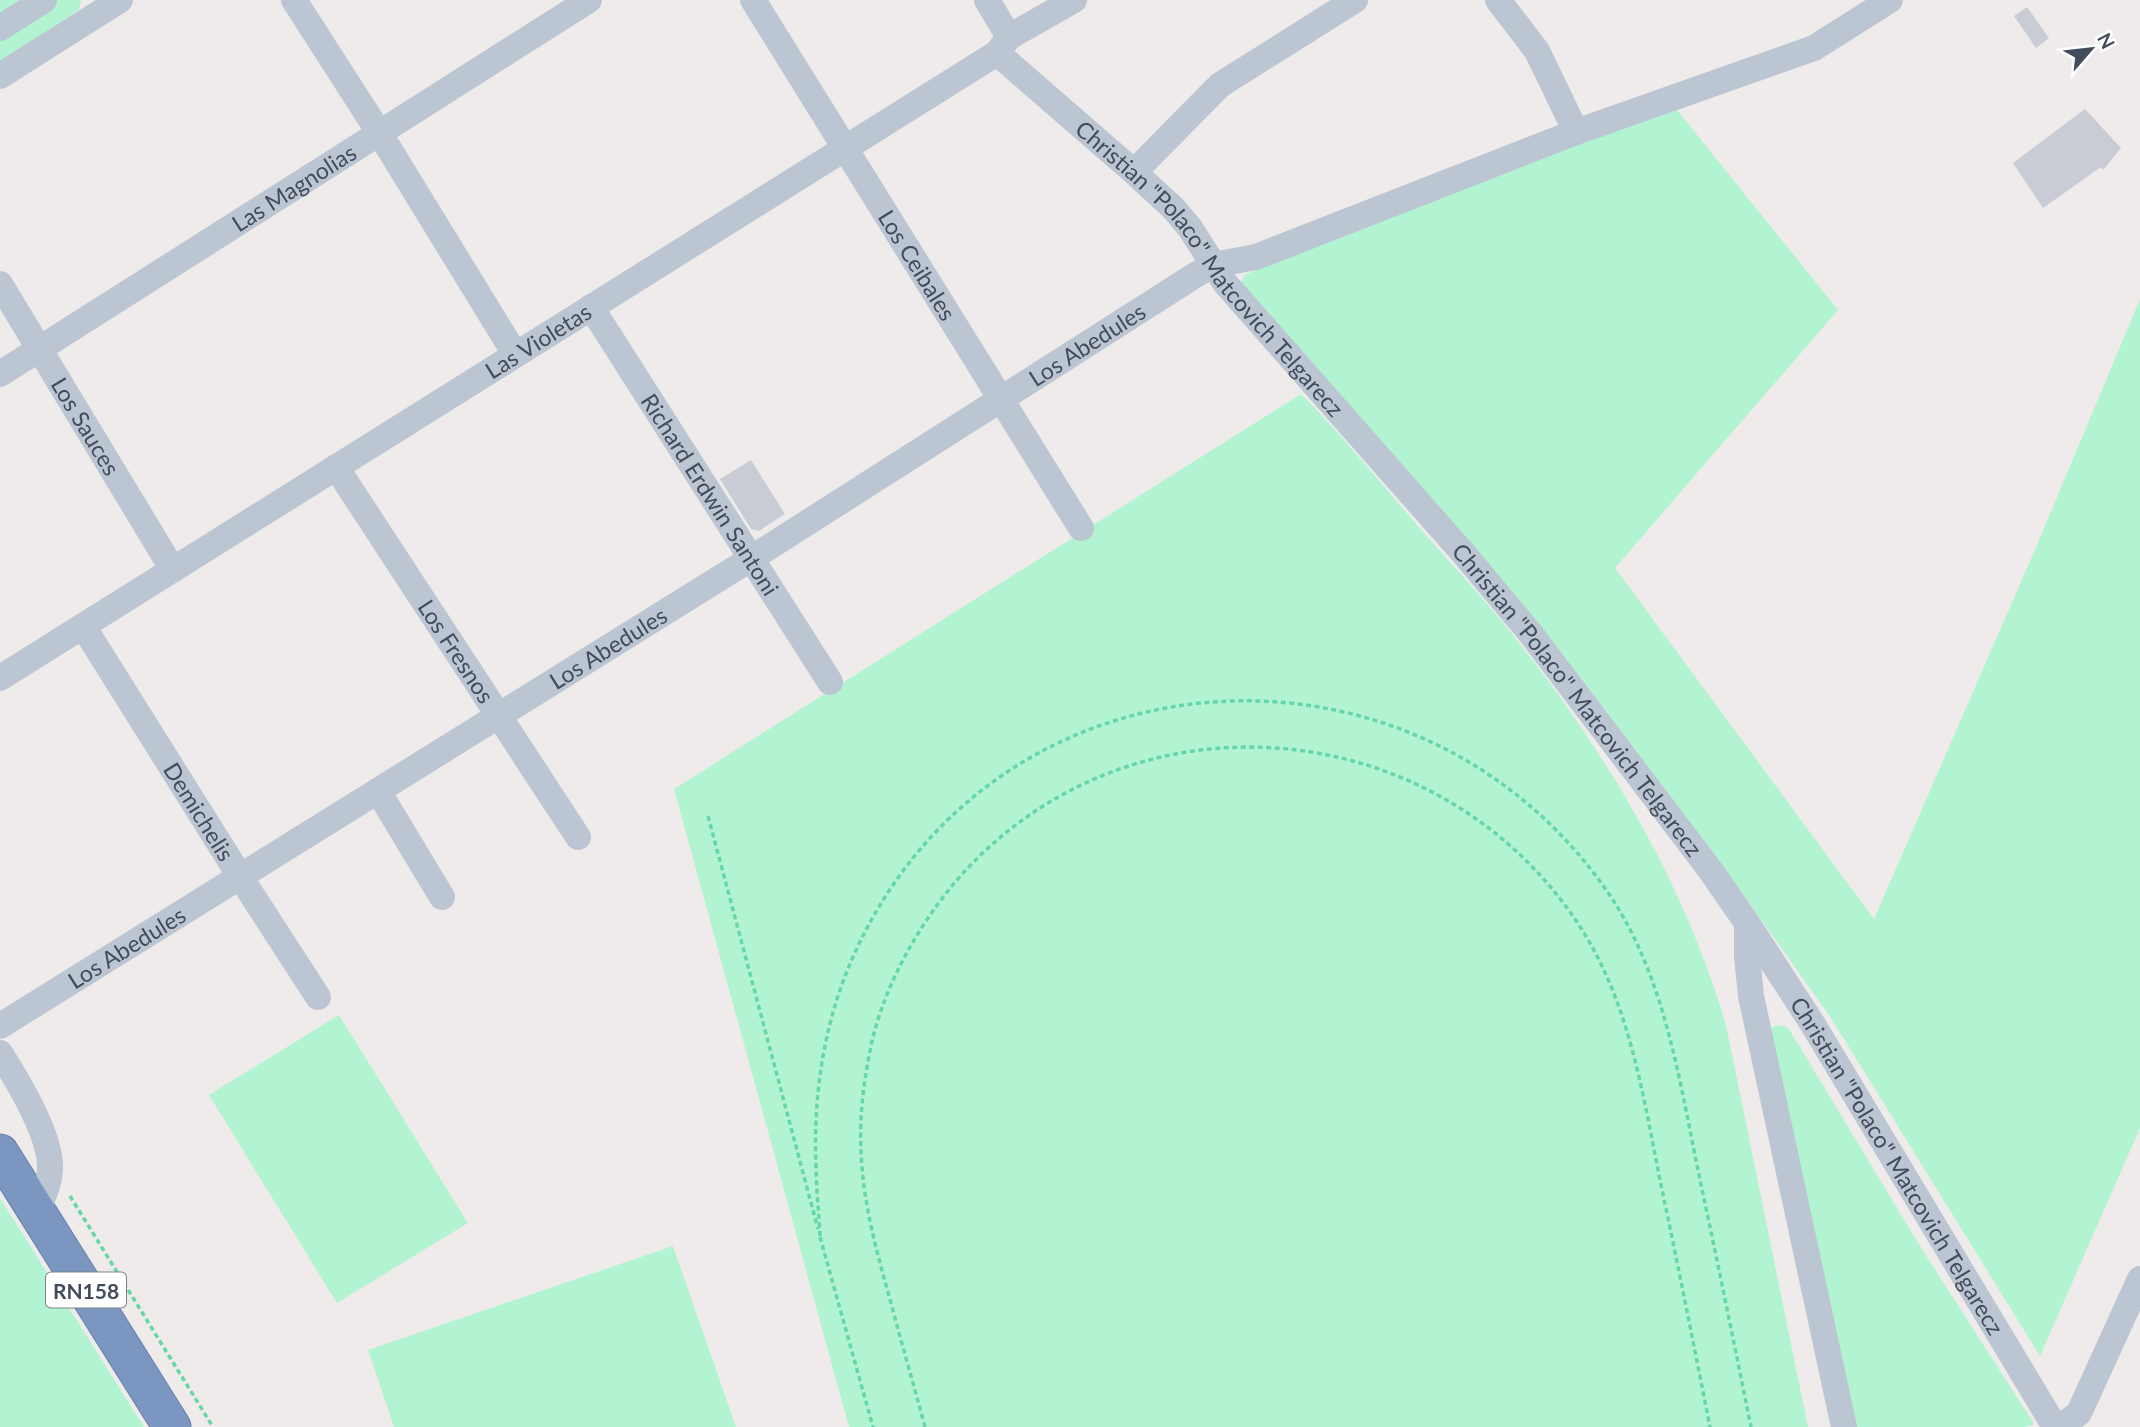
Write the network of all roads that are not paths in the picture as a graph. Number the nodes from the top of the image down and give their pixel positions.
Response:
1 (44, 0) edge
2 (294, 0) edge
3 (589, 0) edge
4 (753, 0) edge
5 (986, 0) edge
6 (1074, 0) edge
7 (1355, 0) edge
8 (1498, 0) edge
9 (1890, 0) edge
10 (104, 4) edge
11 (0, 28) edge
12 (1003, 45) junction
13 (0, 76) edge
14 (1576, 132) junction
15 (380, 134) junction
16 (844, 149) junction
17 (1134, 172) junction
18 (1213, 265) junction
19 (0, 284) edge
20 (591, 307) junction
21 (39, 349) junction
22 (515, 354) junction
23 (0, 374) edge
24 (1003, 400) junction
25 (336, 467) junction
26 (1081, 528) dead end
27 (752, 558) junction
28 (173, 570) junction
29 (83, 626) junction
30 (0, 678) edge
31 (830, 682) dead end
32 (498, 715) junction
33 (378, 791) junction
34 (578, 837) dead end
35 (241, 878) junction
36 (442, 897) dead end
37 (1747, 923) junction
38 (318, 997) dead end
39 (0, 1027) edge
40 (0, 1053) edge
41 (0, 1153) edge
42 (37, 1212) junction
43 (2140, 1279) edge
44 (172, 1427) edge
45 (1844, 1427) edge
46 (2055, 1427) edge
47 (2061, 1427) edge

1 - 11 street
2 - 15 street
3 - 15 street, Las Magnolias
4 - 16 street, Los Ceibales
5 - 12 street, Christian "Polaco" Matcovich Telgarecz
6 - 12 street, Las Violetas
7 - 17 street
8 - 14 street
9 - 14 street
10 - 13 street
12 - 16 street, Las Violetas
12 - 17 street, Christian "Polaco" Matcovich Telgarecz
14 - 18 street
15 - 21 street, Las Magnolias
15 - 22 street
16 - 20 street, Las Violetas
16 - 24 street, Los Ceibales
17 - 18 street, Christian "Polaco" Matcovich Telgarecz
18 - 24 street, Los Abedules
18 - 37 street, Christian "Polaco" Matcovich Telgarecz
19 - 21 street, Los Sauces
20 - 22 street, Las Violetas
20 - 27 street, Richard Erdwin Santoni
21 - 23 street, Las Magnolias
21 - 28 street, Los Sauces
22 - 25 street, Las Violetas
24 - 26 street, Los Ceibales
24 - 27 street, Los Abedules
25 - 28 street, Las Violetas
25 - 32 street, Los Fresnos
27 - 31 street, Richard Erdwin Santoni
27 - 32 street, Los Abedules
28 - 29 street, Las Violetas
29 - 30 street, Las Violetas
29 - 35 street, Demichelis
32 - 33 street, Los Abedules
32 - 34 street, Los Fresnos
33 - 35 street, Los Abedules
33 - 36 street
35 - 38 street, Demichelis
35 - 39 street, Los Abedules
37 - 45 street
37 - 46 street, Christian "Polaco" Matcovich Telgarecz
40 - 42 street
41 - 42 highway, RN158
42 - 44 highway, RN158
43 - 47 street

